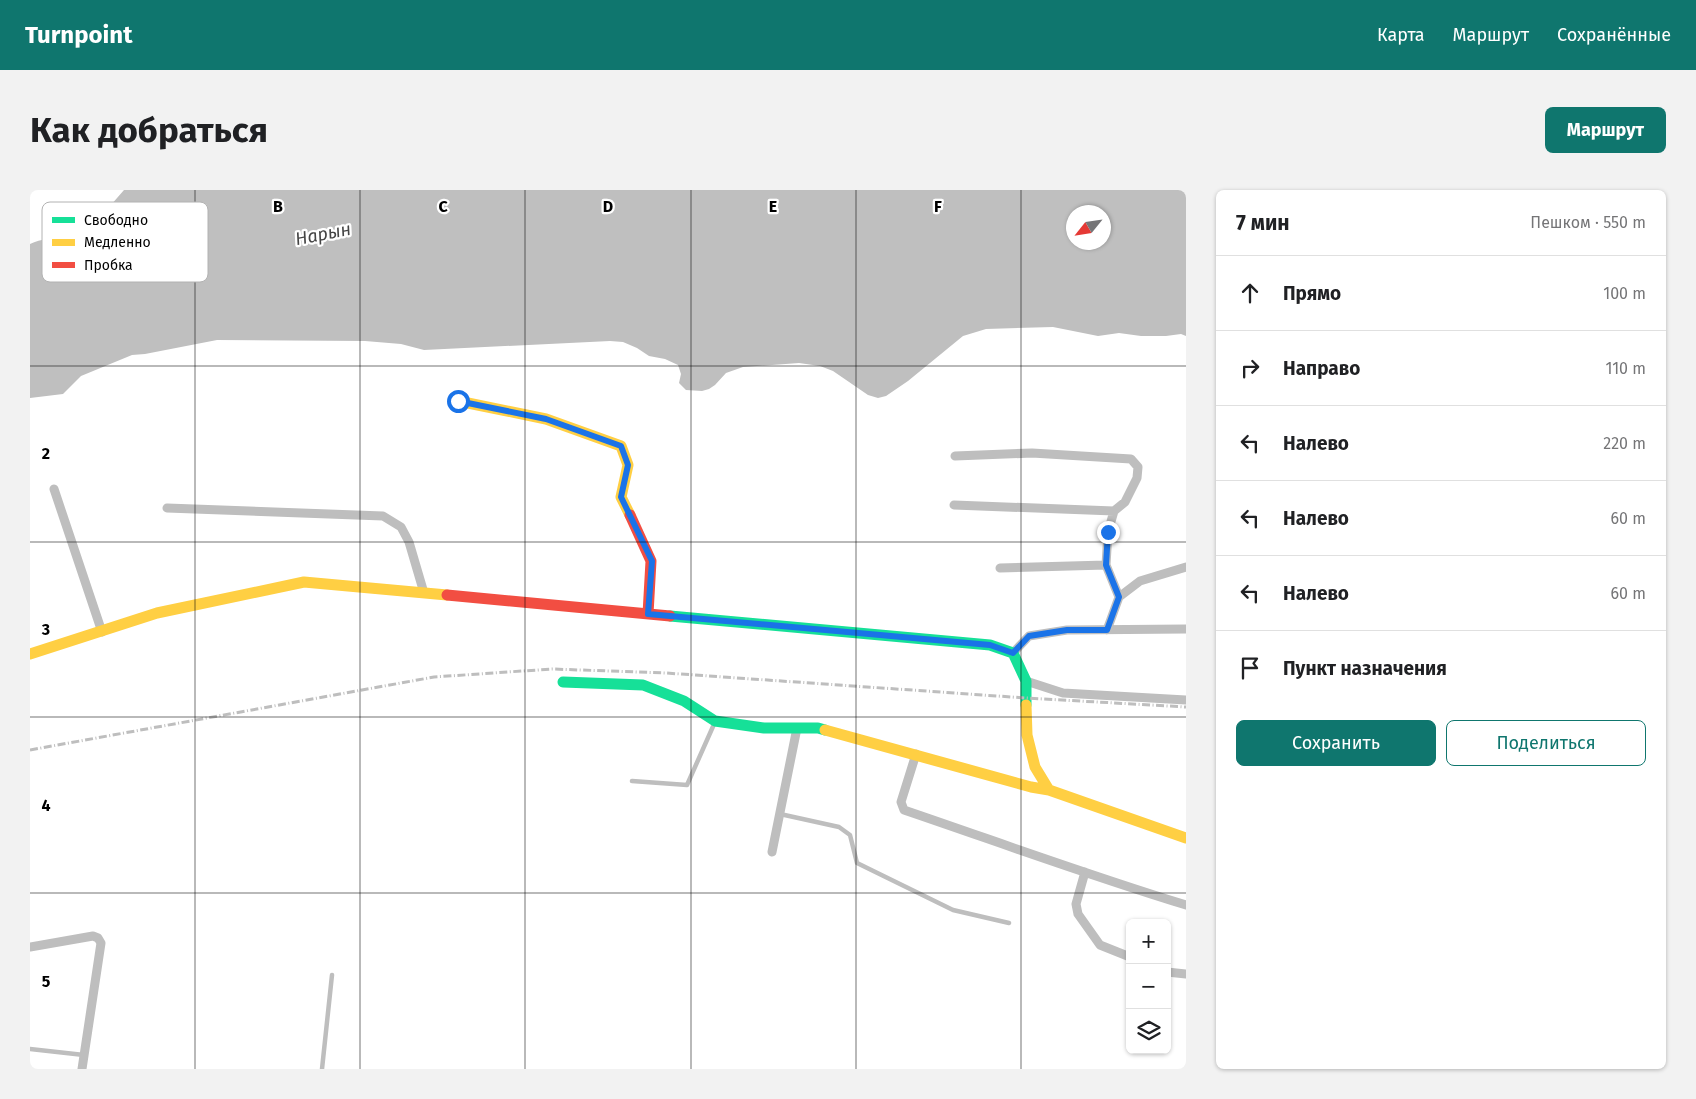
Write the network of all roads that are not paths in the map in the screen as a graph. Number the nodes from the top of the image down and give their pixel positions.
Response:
1 (458, 401) dead end
2 (955, 456) dead end
3 (54, 489) dead end
4 (954, 505) dead end
5 (167, 508) dead end
6 (1114, 511) junction
7 (1106, 565) junction
8 (1186, 567) edge
9 (1000, 568) dead end
10 (424, 593) junction
11 (1119, 597) junction
12 (648, 614) junction
13 (1186, 629) edge
14 (1107, 630) junction
15 (102, 632) junction
16 (1013, 653) junction
17 (30, 654) edge
18 (1026, 681) junction
19 (563, 682) dead end
20 (1186, 700) edge
21 (715, 720) junction
22 (797, 728) junction
23 (916, 754) junction
24 (632, 781) dead end
25 (1049, 790) junction
26 (780, 814) junction
27 (1186, 838) edge
28 (772, 852) dead end
29 (1085, 872) junction
30 (1186, 905) edge
31 (1009, 923) dead end
32 (30, 947) edge
33 (1126, 955) edge
34 (1171, 972) edge
35 (1186, 974) edge
36 (332, 975) dead end
37 (30, 1049) edge
38 (84, 1055) junction
39 (82, 1069) edge
40 (322, 1069) edge

1 - 12 main road
2 - 6 street
3 - 15 street
4 - 6 street
5 - 10 street
6 - 7 street
7 - 9 street
7 - 11 street
8 - 11 street
10 - 12 main road
10 - 15 main road
11 - 14 street
12 - 16 main road
13 - 14 street
14 - 16 street
15 - 17 main road
16 - 18 main road
18 - 20 street
18 - 25 main road
19 - 21 main road
21 - 22 main road
21 - 24 lane
22 - 23 main road
22 - 26 street
23 - 25 main road
23 - 29 street
25 - 27 main road
26 - 28 street
26 - 31 lane
29 - 30 street
29 - 33 street
32 - 38 street
34 - 35 street
36 - 40 lane
37 - 38 lane
38 - 39 street

